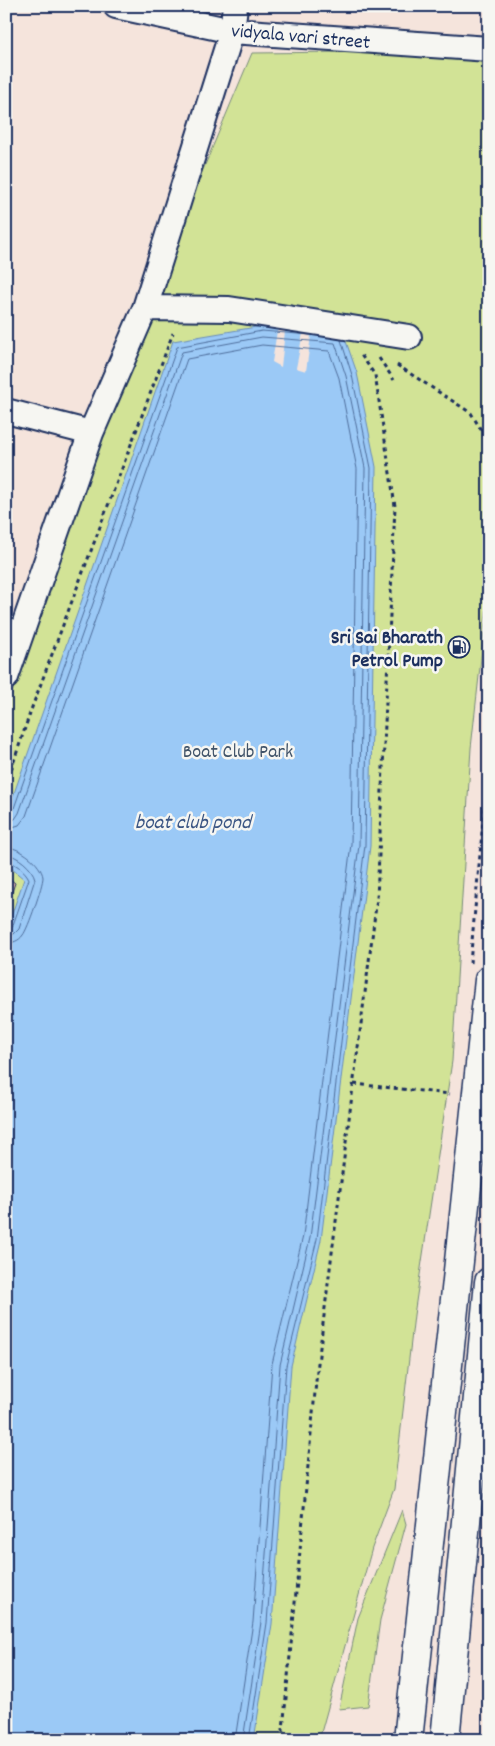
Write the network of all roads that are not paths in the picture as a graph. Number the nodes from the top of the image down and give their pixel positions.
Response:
1 (116, 6) edge
2 (235, 6) edge
3 (232, 31) junction
4 (489, 49) edge
5 (144, 308) junction
6 (409, 337) dead end
7 (6, 411) edge
8 (91, 433) junction
9 (6, 677) edge
10 (489, 980) edge
11 (489, 1282) edge
12 (480, 1466) edge
13 (408, 1740) edge
14 (445, 1740) edge

1 - 3 street, vidyala vari street
2 - 3 street
3 - 4 street, vidyala vari street
3 - 5 street
5 - 6 street
5 - 8 street
7 - 8 street
8 - 9 street
10 - 13 highway
11 - 12 highway
12 - 14 highway

